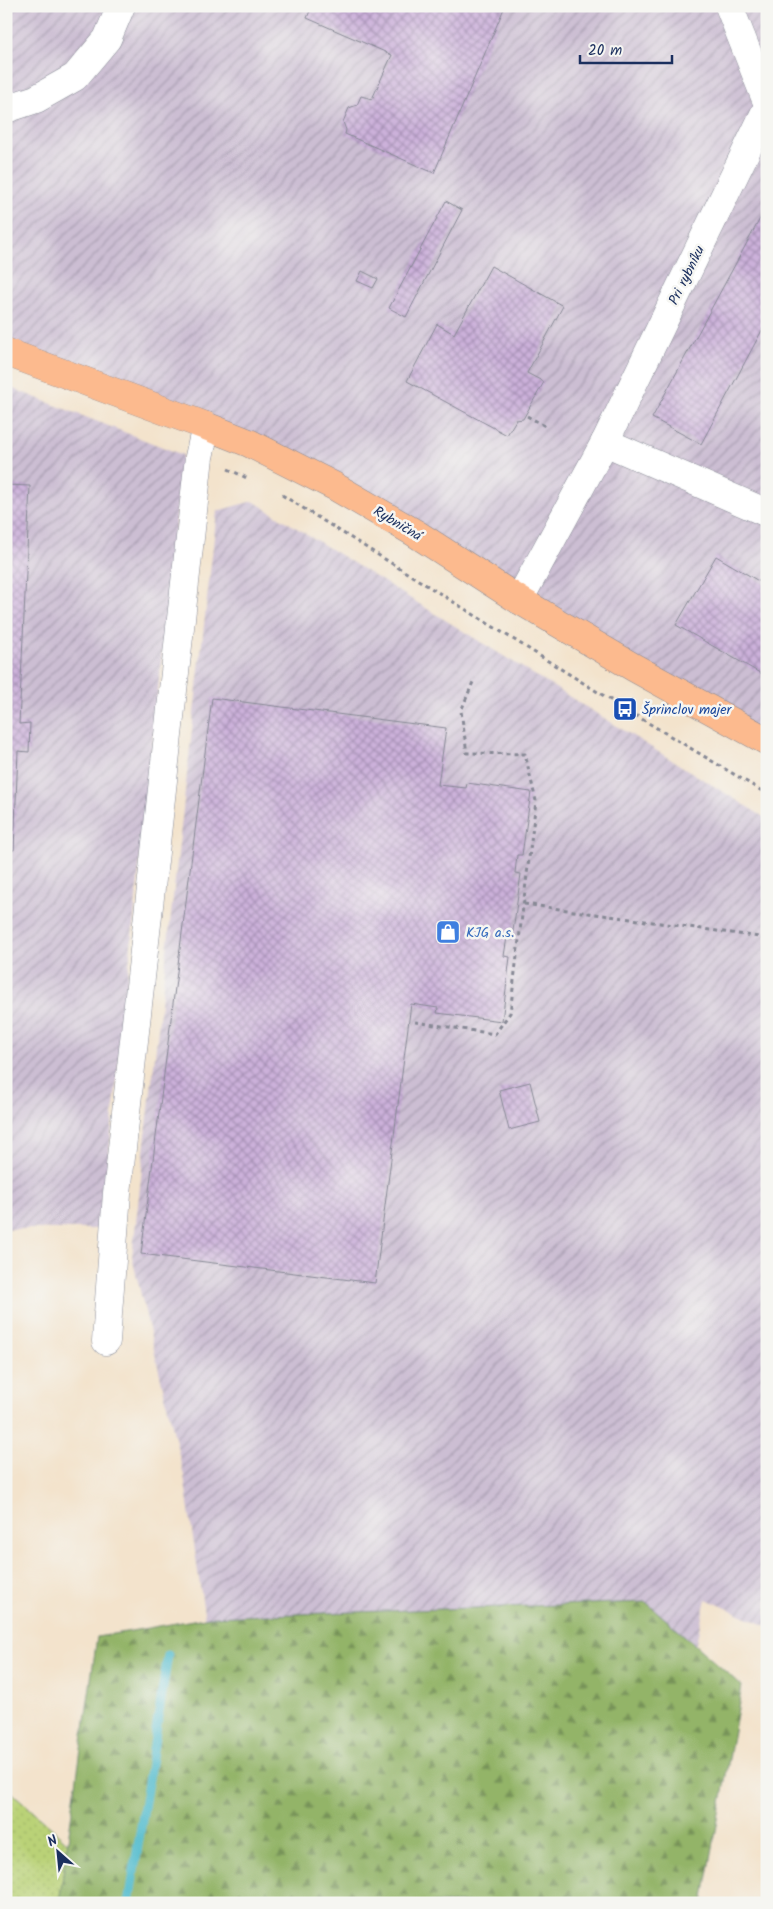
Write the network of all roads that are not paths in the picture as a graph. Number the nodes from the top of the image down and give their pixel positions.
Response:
1 (121, 6) edge
2 (729, 6) edge
3 (767, 102) edge
4 (767, 108) edge
5 (8, 112) edge
6 (6, 352) edge
7 (206, 426) junction
8 (605, 442) junction
9 (767, 513) edge
10 (519, 600) junction
11 (767, 741) edge
12 (106, 1341) dead end

1 - 5 lane
2 - 3 lane
4 - 8 lane, Pri rybníku
6 - 7 main road, Rybničná
7 - 10 main road, Rybničná
7 - 12 lane
8 - 9 lane
8 - 10 lane, Pri rybníku
10 - 11 main road, Rybničná

